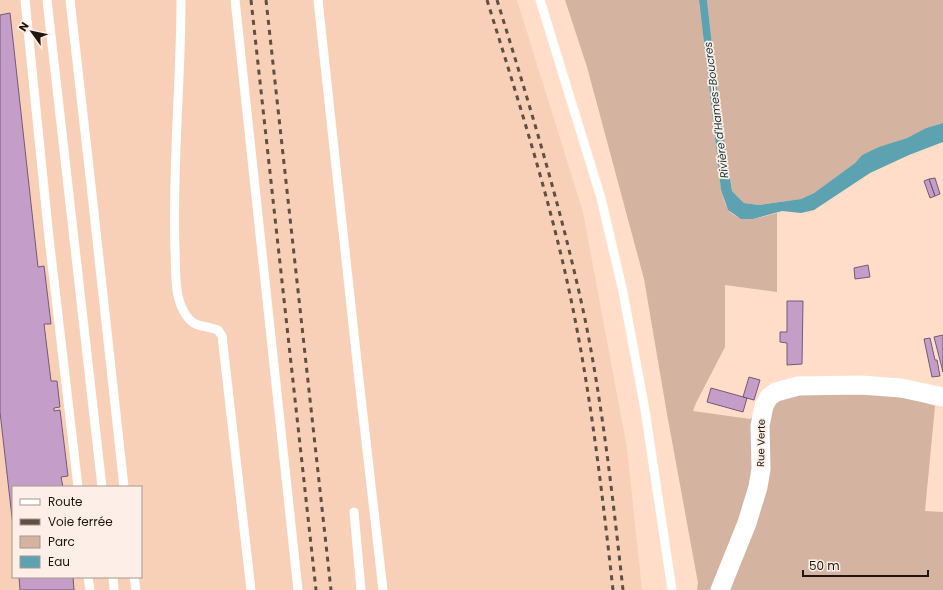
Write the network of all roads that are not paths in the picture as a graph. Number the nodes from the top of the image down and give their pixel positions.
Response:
1 (25, 0) edge
2 (47, 0) edge
3 (70, 0) edge
4 (181, 0) edge
5 (234, 0) edge
6 (318, 0) edge
7 (540, 0) edge
8 (943, 397) edge
9 (78, 486) edge
10 (102, 486) edge
11 (124, 486) edge
12 (354, 512) dead end
13 (88, 578) edge
14 (113, 578) edge
15 (134, 578) edge
16 (90, 590) edge
17 (114, 590) edge
18 (136, 590) edge
19 (251, 590) edge
20 (298, 590) edge
21 (361, 590) edge
22 (383, 590) edge
23 (672, 590) edge
24 (720, 590) edge

1 - 9 lane
2 - 10 lane
3 - 11 lane
4 - 19 lane
5 - 20 lane
6 - 22 lane
7 - 23 lane
8 - 24 street, Rue Verte
12 - 21 lane
13 - 16 lane
14 - 17 lane
15 - 18 lane

